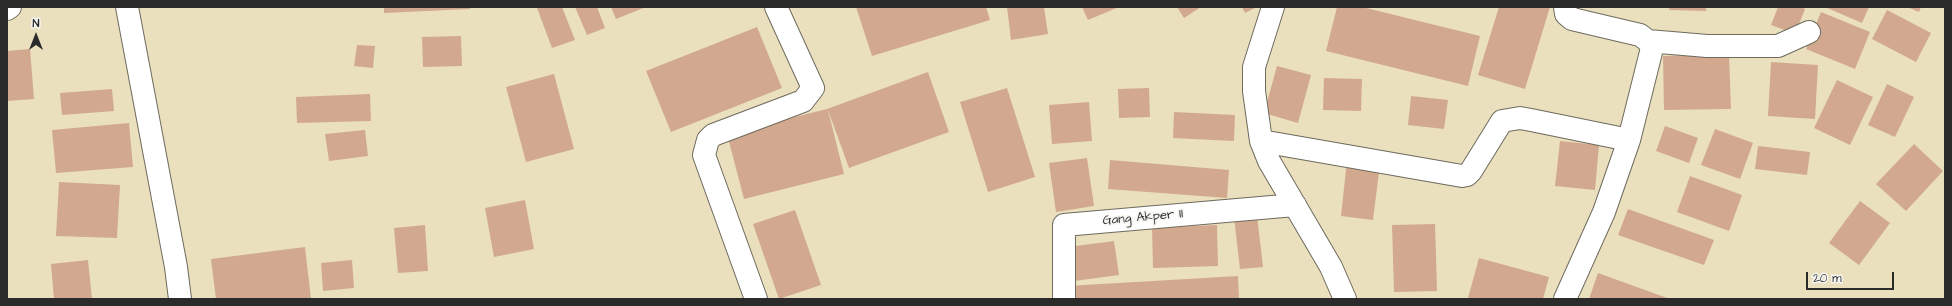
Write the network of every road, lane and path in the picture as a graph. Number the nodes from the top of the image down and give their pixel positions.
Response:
1 (126, 7) edge
2 (776, 7) edge
3 (1273, 7) edge
4 (1565, 7) edge
5 (1809, 32) dead end
6 (1648, 41) junction
7 (1629, 140) junction
8 (1261, 141) junction
9 (1295, 205) junction
10 (180, 299) edge
11 (756, 299) edge
12 (1064, 299) edge
13 (1345, 299) edge
14 (1565, 299) edge

1 - 10 street
2 - 11 street
3 - 8 street
4 - 6 street
5 - 6 street
6 - 7 street
7 - 8 street
7 - 14 street
8 - 9 street
9 - 12 street, Gang Akper II
9 - 13 street

